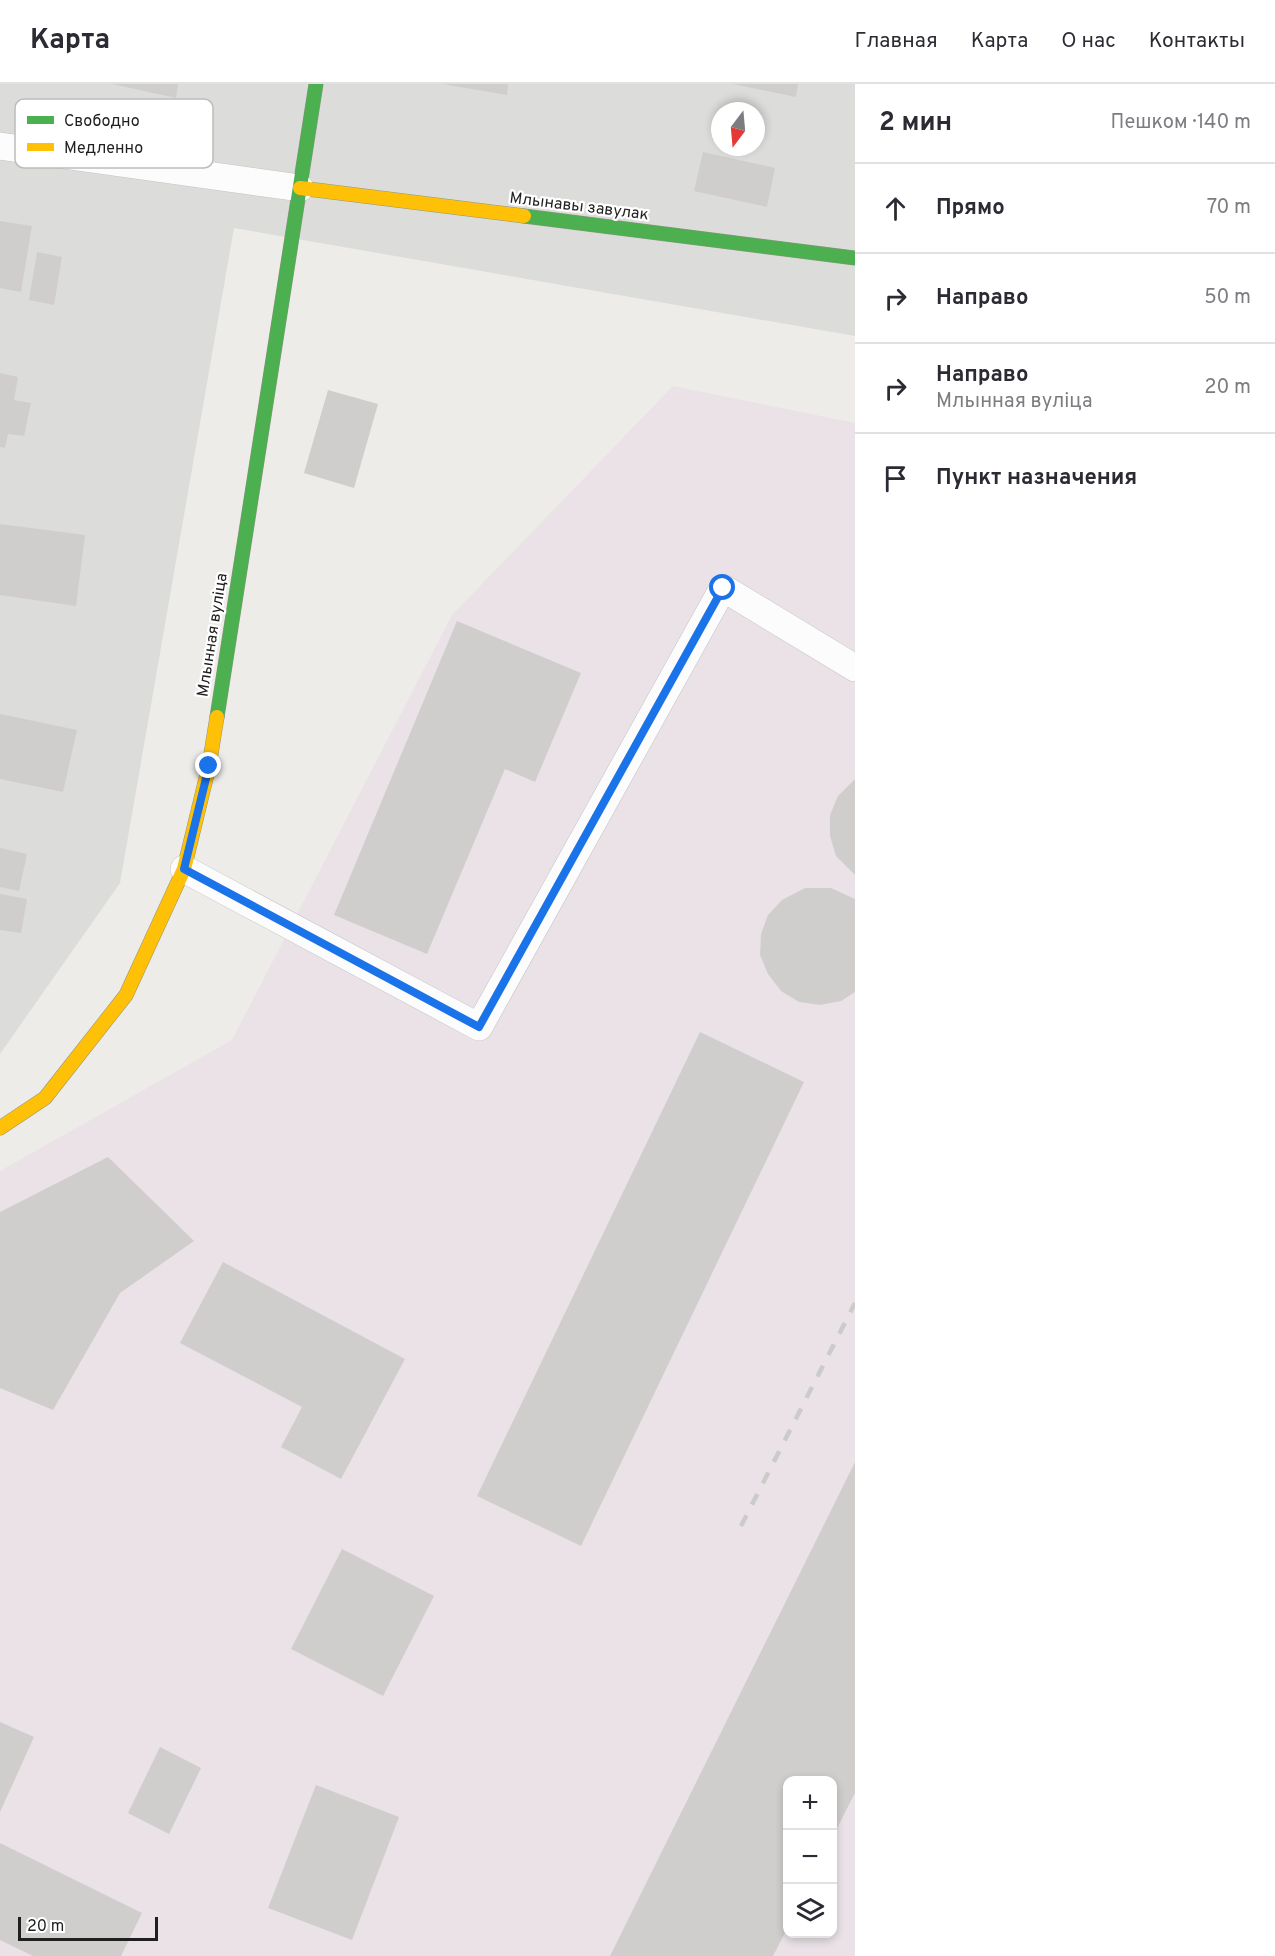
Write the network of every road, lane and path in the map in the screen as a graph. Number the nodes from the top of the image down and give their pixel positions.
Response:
1 (316, 84) edge
2 (0, 146) edge
3 (15, 148) edge
4 (157, 168) edge
5 (300, 188) junction
6 (855, 258) edge
7 (855, 668) edge
8 (184, 869) junction
9 (0, 1128) edge

1 - 5 street, Млынная вуліца
2 - 3 lane
4 - 5 lane
5 - 6 street, Млынавы завулак
5 - 8 street, Млынная вуліца
7 - 8 lane
8 - 9 street, Млынная вуліца

